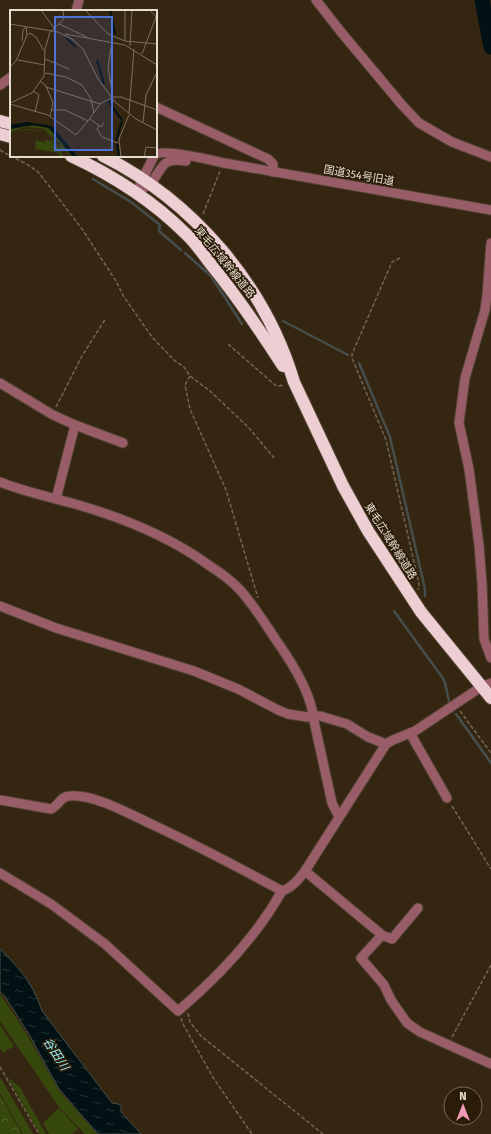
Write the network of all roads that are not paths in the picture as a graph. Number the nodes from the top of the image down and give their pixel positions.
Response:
1 (79, 0) edge
2 (316, 0) edge
3 (76, 10) edge
4 (10, 78) edge
5 (0, 85) edge
6 (157, 107) edge
7 (0, 121) edge
8 (10, 124) edge
9 (0, 134) edge
10 (10, 137) edge
11 (158, 153) edge
12 (73, 157) edge
13 (105, 157) edge
14 (156, 157) edge
15 (491, 157) edge
16 (224, 163) junction
17 (273, 172) junction
18 (146, 181) junction
19 (136, 193) junction
20 (491, 210) edge
21 (491, 243) edge
22 (294, 382) junction
23 (0, 383) edge
24 (75, 425) junction
25 (123, 444) dead end
26 (0, 482) edge
27 (56, 499) junction
28 (0, 606) edge
29 (491, 658) edge
30 (486, 685) edge
31 (491, 698) edge
32 (314, 716) junction
33 (410, 733) junction
34 (386, 744) junction
35 (447, 798) road end
36 (0, 800) edge
37 (339, 817) junction
38 (305, 871) junction
39 (0, 873) edge
40 (282, 891) junction
41 (418, 908) dead end
42 (382, 935) junction
43 (491, 1064) edge

1 - 3 street
2 - 15 street
4 - 5 street
6 - 17 street
7 - 8 highway
9 - 10 highway
11 - 16 street, 国道354号旧道
12 - 19 highway, 東毛広域幹線道路
13 - 18 highway, 東毛広域幹線道路
14 - 18 street, 国道354号旧道
16 - 17 street, 国道354号旧道
16 - 18 street, 国道354号旧道
17 - 20 street, 国道354号旧道
18 - 19 street, 国道354号旧道
18 - 22 highway, 東毛広域幹線道路
19 - 22 highway, 東毛広域幹線道路
21 - 29 street
22 - 30 highway, 東毛広域幹線道路
23 - 24 street
24 - 25 street
24 - 27 street
26 - 27 street
27 - 32 street
28 - 32 street
30 - 31 highway, 東毛広域幹線道路
30 - 33 street
32 - 34 street
32 - 37 street
33 - 34 street
33 - 35 street
34 - 37 street
36 - 40 street
37 - 38 street
38 - 40 street
38 - 42 street
39 - 40 street
41 - 42 street
42 - 43 street

